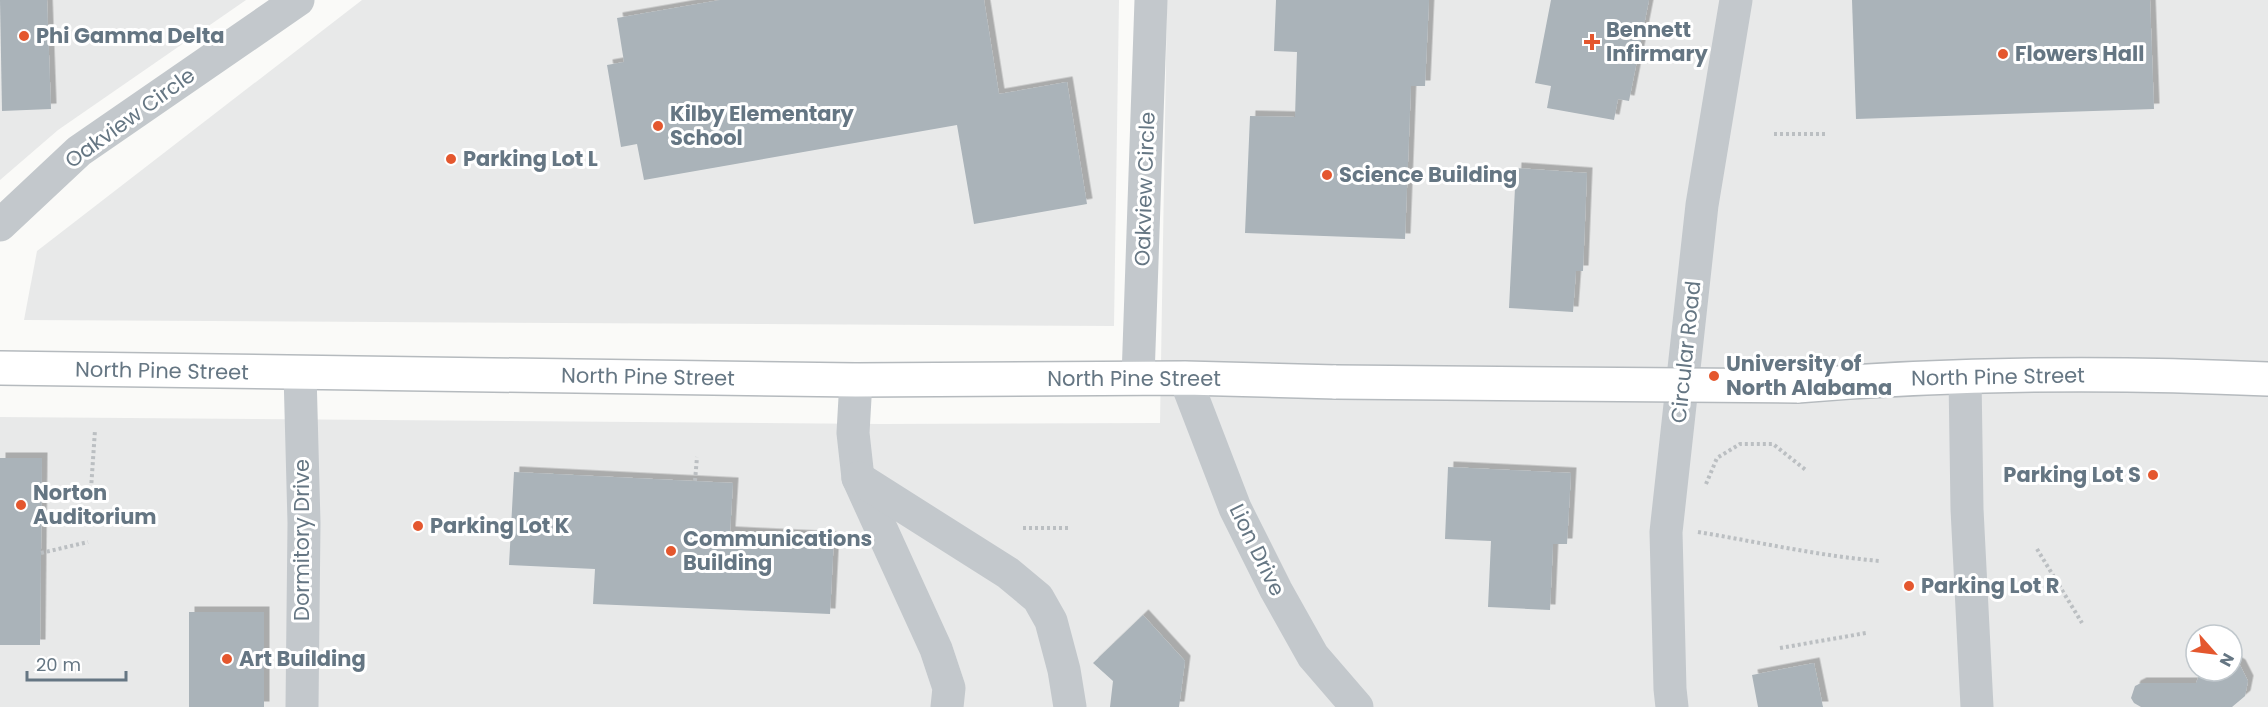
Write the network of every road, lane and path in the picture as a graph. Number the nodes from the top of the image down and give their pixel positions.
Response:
1 (297, 0) edge
2 (1151, 0) edge
3 (1736, 0) edge
4 (1774, 134) dead end
5 (1825, 134) dead end
6 (0, 225) edge
7 (0, 368) edge
8 (300, 373) junction
9 (1965, 377) junction
10 (1138, 378) junction
11 (1185, 378) junction
12 (2268, 379) edge
13 (856, 380) junction
14 (95, 430) dead end
15 (697, 457) dead end
16 (1807, 471) dead end
17 (858, 478) junction
18 (695, 481) dead end
19 (1704, 488) dead end
20 (91, 489) dead end
21 (1023, 528) dead end
22 (1068, 528) dead end
23 (1697, 532) dead end
24 (88, 542) dead end
25 (2037, 549) dead end
26 (41, 553) dead end
27 (1880, 561) dead end
28 (2082, 623) dead end
29 (1866, 633) dead end
30 (1780, 648) dead end
31 (302, 707) edge
32 (947, 707) edge
33 (1070, 707) edge
34 (1357, 707) edge
35 (1672, 707) edge
36 (1977, 707) edge

1 - 6 street, Oakview Circle
2 - 10 street, Oakview Circle
3 - 35 street, Circular Road
4 - 5 path
7 - 8 main road, North Pine Street
8 - 13 main road, North Pine Street
8 - 31 street, Dormitory Drive
9 - 11 main road, North Pine Street, bridge
9 - 12 main road, North Pine Street
9 - 36 street
10 - 11 main road, North Pine Street
10 - 13 main road, North Pine Street
11 - 34 street, Lion Drive
13 - 17 street
14 - 20 path
15 - 18 path
16 - 19 path
17 - 32 street
17 - 33 street
21 - 22 path
23 - 27 path
24 - 26 path
25 - 28 path
29 - 30 path

